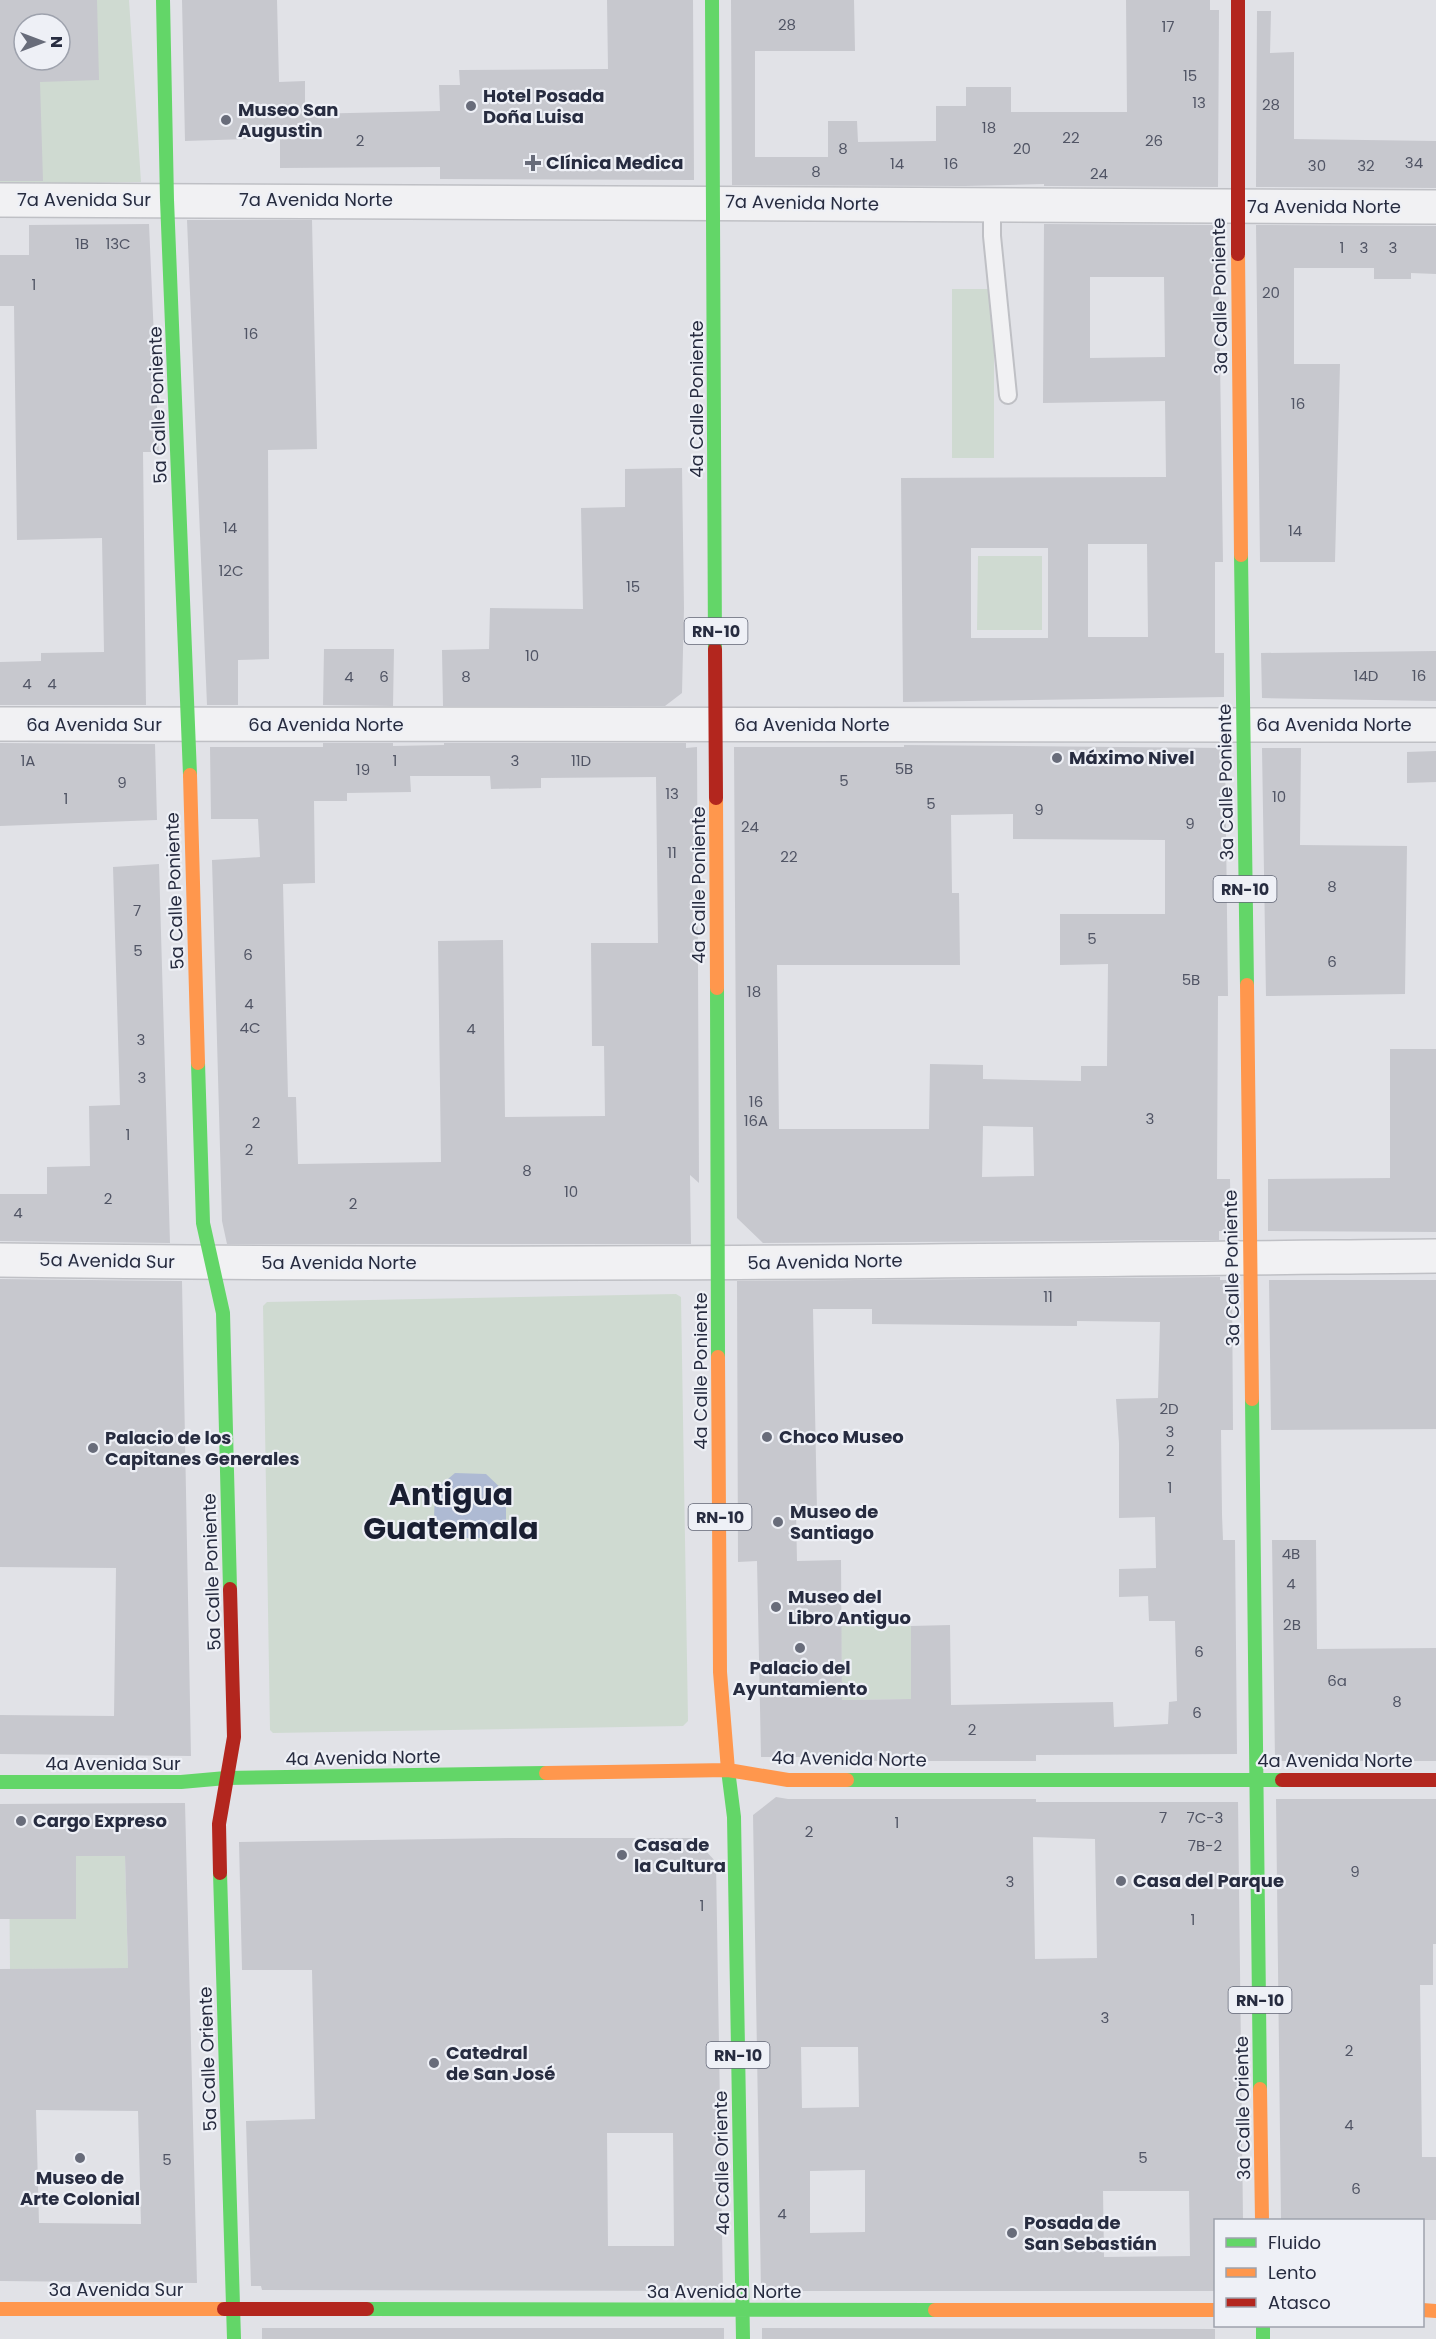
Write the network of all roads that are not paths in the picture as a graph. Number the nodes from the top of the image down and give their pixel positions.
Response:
1 (163, 0) edge
2 (712, 0) edge
3 (1238, 0) edge
4 (0, 200) edge
5 (167, 200) junction
6 (715, 202) junction
7 (992, 205) junction
8 (1237, 207) junction
9 (1436, 207) edge
10 (1008, 395) dead end
11 (0, 724) edge
12 (189, 725) junction
13 (717, 725) junction
14 (1243, 725) junction
15 (1436, 725) edge
16 (1436, 1256) edge
17 (1250, 1258) junction
18 (0, 1260) edge
19 (213, 1263) junction
20 (719, 1263) junction
21 (728, 1770) junction
22 (226, 1778) junction
23 (1258, 1779) junction
24 (1436, 1780) edge
25 (0, 1782) edge
26 (1262, 2219) edge
27 (233, 2308) junction
28 (0, 2309) edge
29 (743, 2310) junction
30 (1214, 2310) edge
31 (234, 2339) edge
32 (744, 2339) edge

1 - 5 main road, 5a Calle Poniente
2 - 6 main road, 4a Calle Poniente / RN-10
3 - 8 main road, 3a Calle Poniente / RN-10
4 - 5 street, 7a Avenida Sur
5 - 6 street, 7a Avenida Norte
5 - 12 main road, 5a Calle Poniente
6 - 7 street, 7a Avenida Norte
6 - 13 main road, 4a Calle Poniente / RN-10
7 - 8 street, 7a Avenida Norte
7 - 10 lane
8 - 9 street, 7a Avenida Norte
8 - 14 main road, 3a Calle Poniente / RN-10
11 - 12 street, 6a Avenida Sur
12 - 13 street, 6a Avenida Norte
12 - 19 main road, 5a Calle Poniente
13 - 14 street, 6a Avenida Norte
13 - 20 main road, 4a Calle Poniente / RN-10
14 - 15 street, 6a Avenida Norte
14 - 17 main road, 3a Calle Poniente / RN-10
16 - 17 street, 5a Avenida Norte
17 - 20 street, 5a Avenida Norte
17 - 23 main road, 3a Calle Poniente / RN-10
18 - 19 street, 5a Avenida Sur
19 - 20 street, 5a Avenida Norte
19 - 22 main road, 5a Calle Poniente
20 - 21 main road, 4a Calle Poniente / RN-10
21 - 22 main road, 4a Avenida Norte
21 - 23 main road, 4a Avenida Norte
21 - 29 main road, 4a Calle Oriente / RN-10
22 - 25 main road, 4a Avenida Sur
22 - 27 main road, 5a Calle Oriente
23 - 24 main road, 4a Avenida Norte
23 - 26 main road, 3a Calle Oriente / RN-10
27 - 28 main road, 3a Avenida Sur
27 - 29 main road, 3a Avenida Norte
27 - 31 main road, 5a Calle Oriente
29 - 30 main road, 3a Avenida Norte
29 - 32 main road, 4a Calle Oriente / RN-10

